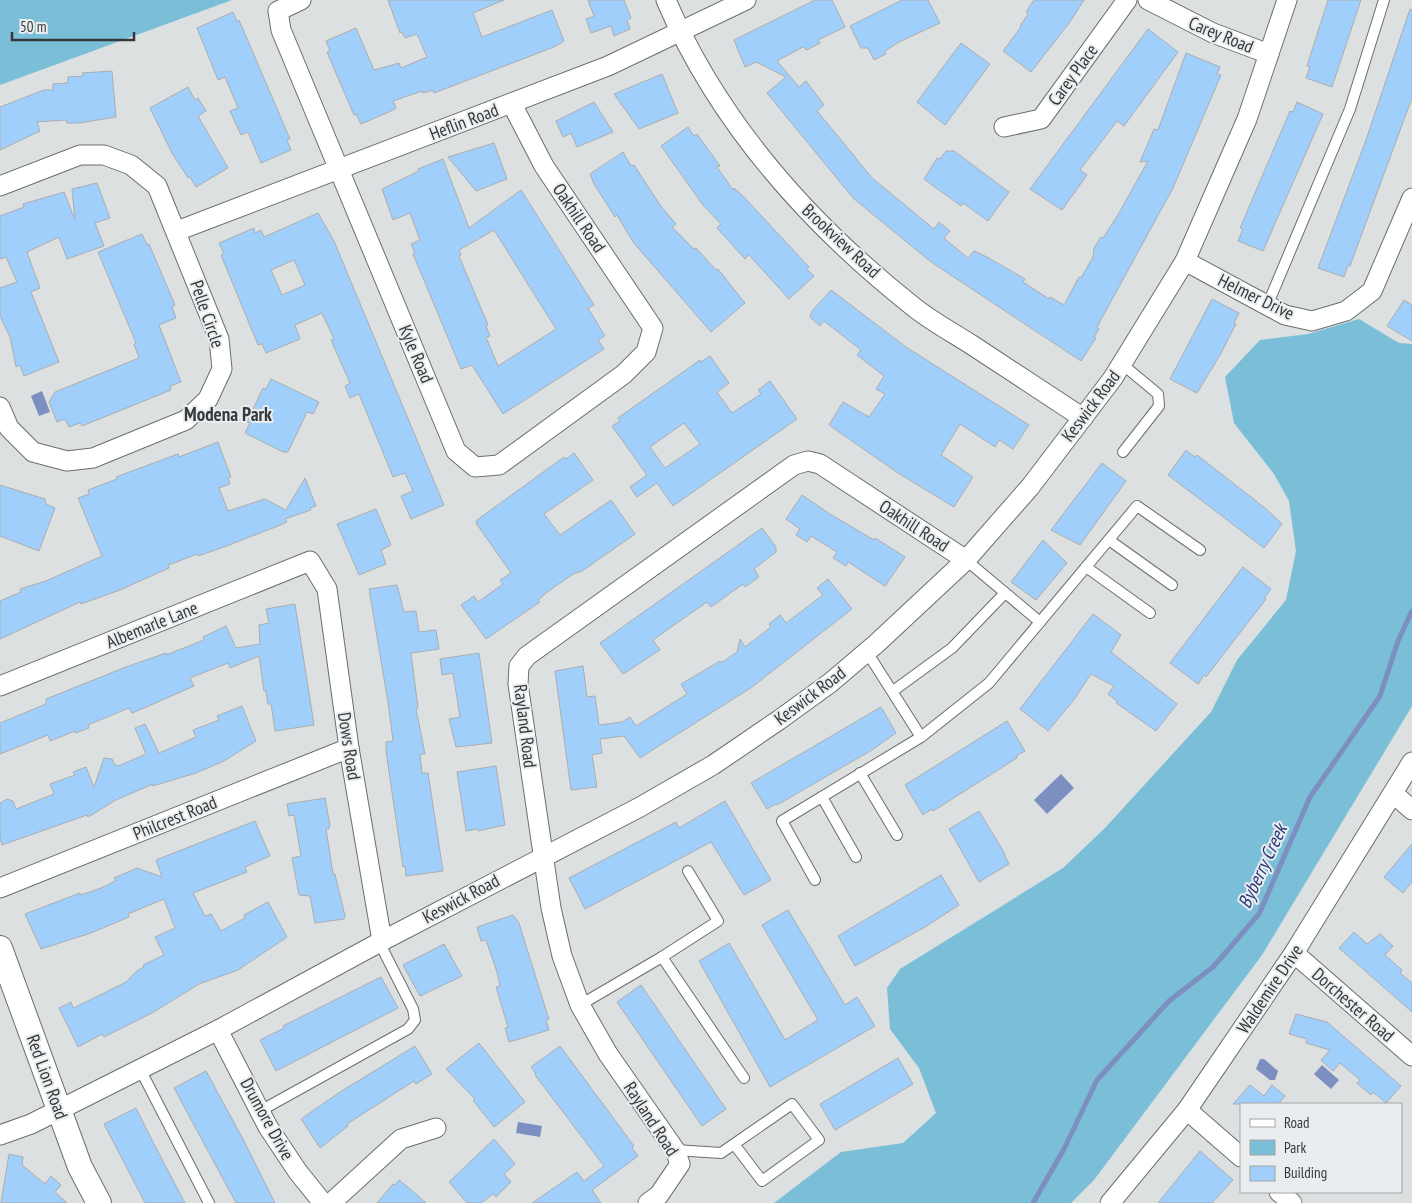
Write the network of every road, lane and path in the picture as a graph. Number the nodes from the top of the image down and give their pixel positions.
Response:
1 (302, 0) edge
2 (666, 0) edge
3 (746, 0) edge
4 (1127, 0) edge
5 (1148, 0) edge
6 (1287, 0) edge
7 (1384, 0) edge
8 (680, 33) junction
9 (1269, 54) junction
10 (512, 104) junction
11 (1004, 127) dead end
12 (338, 170) junction
13 (0, 186) edge
14 (1412, 198) edge
15 (176, 231) junction
16 (1185, 261) junction
17 (1268, 306) junction
18 (653, 328) joint
19 (1122, 364) junction
20 (0, 407) edge
21 (1083, 418) junction
22 (1123, 452) dead end
23 (862, 491) joint
24 (1109, 540) junction
25 (1200, 550) dead end
26 (966, 560) junction
27 (303, 564) joint
28 (1086, 567) junction
29 (1172, 586) dead end
30 (1005, 593) junction
31 (1150, 613) dead end
32 (1040, 622) junction
33 (867, 652) junction
34 (0, 686) edge
35 (893, 691) junction
36 (921, 736) junction
37 (349, 748) junction
38 (1412, 762) edge
39 (860, 774) junction
40 (1394, 794) junction
41 (822, 797) junction
42 (1412, 810) edge
43 (897, 834) dead end
44 (543, 856) junction
45 (856, 857) dead end
46 (688, 871) dead end
47 (816, 880) dead end
48 (0, 888) edge
49 (380, 942) junction
50 (0, 948) edge
51 (1294, 953) junction
52 (662, 957) junction
53 (580, 1005) junction
54 (218, 1030) junction
55 (1412, 1056) edge
56 (140, 1069) junction
57 (744, 1078) dead end
58 (59, 1110) junction
59 (1188, 1110) junction
60 (260, 1111) junction
61 (436, 1128) dead end
62 (0, 1135) edge
63 (734, 1144) junction
64 (1240, 1156) edge
65 (676, 1159) junction
66 (1280, 1193) edge
67 (99, 1203) edge
68 (209, 1203) edge
69 (323, 1203) edge
70 (332, 1203) edge
71 (648, 1203) edge
72 (1110, 1203) edge
73 (1292, 1203) edge

1 - 12 street, Kyle Road
2 - 8 street, Brookview Road
3 - 8 street, Heflin Road
4 - 11 street, Carey Place
5 - 9 street, Carey Road
6 - 9 street, Keswick Road
7 - 17 lane
8 - 10 street, Heflin Road
8 - 21 street, Brookview Road
9 - 16 street, Keswick Road
10 - 12 street, Heflin Road
10 - 18 street, Oakhill Road
12 - 15 street, Heflin Road
12 - 18 street, Kyle Road
13 - 15 street, Pelle Circle
14 - 17 street, Helmer Drive
15 - 20 street, Pelle Circle
16 - 17 street, Helmer Drive
16 - 19 street, Keswick Road
19 - 21 street, Keswick Road
19 - 22 lane
21 - 26 street, Keswick Road
23 - 26 street, Oakhill Road
23 - 44 street, Rayland Road
24 - 25 lane
24 - 28 lane
24 - 29 lane
26 - 30 lane
26 - 33 street, Keswick Road
27 - 34 street, Albemarle Lane
27 - 37 street, Dows Road
28 - 31 lane
28 - 32 lane
30 - 32 lane
30 - 35 lane
32 - 36 lane
33 - 35 lane
33 - 44 street, Keswick Road
35 - 36 lane
36 - 39 lane
37 - 48 street, Philcrest Road
37 - 49 street, Dows Road
38 - 40 street, Waldemire Drive
39 - 41 lane
39 - 43 lane
40 - 42 street
40 - 51 street, Waldemire Drive
41 - 45 lane
41 - 47 lane
44 - 49 street, Keswick Road
44 - 53 street, Rayland Road
46 - 52 lane
49 - 54 street, Keswick Road
49 - 60 lane
50 - 58 street, Red Lion Road
51 - 55 street, Dorchester Road
51 - 59 street, Waldemire Drive
52 - 53 lane
52 - 57 lane
53 - 65 street, Rayland Road
54 - 56 street, Keswick Road
54 - 60 street, Drumore Drive
56 - 58 street, Keswick Road
56 - 68 lane
58 - 62 street, Keswick Road
58 - 67 street, Red Lion Road
59 - 64 street
59 - 72 street, Waldemire Drive
60 - 69 street, Drumore Drive
61 - 70 street
63 - 63 lane
63 - 65 lane
65 - 71 street
66 - 73 street

